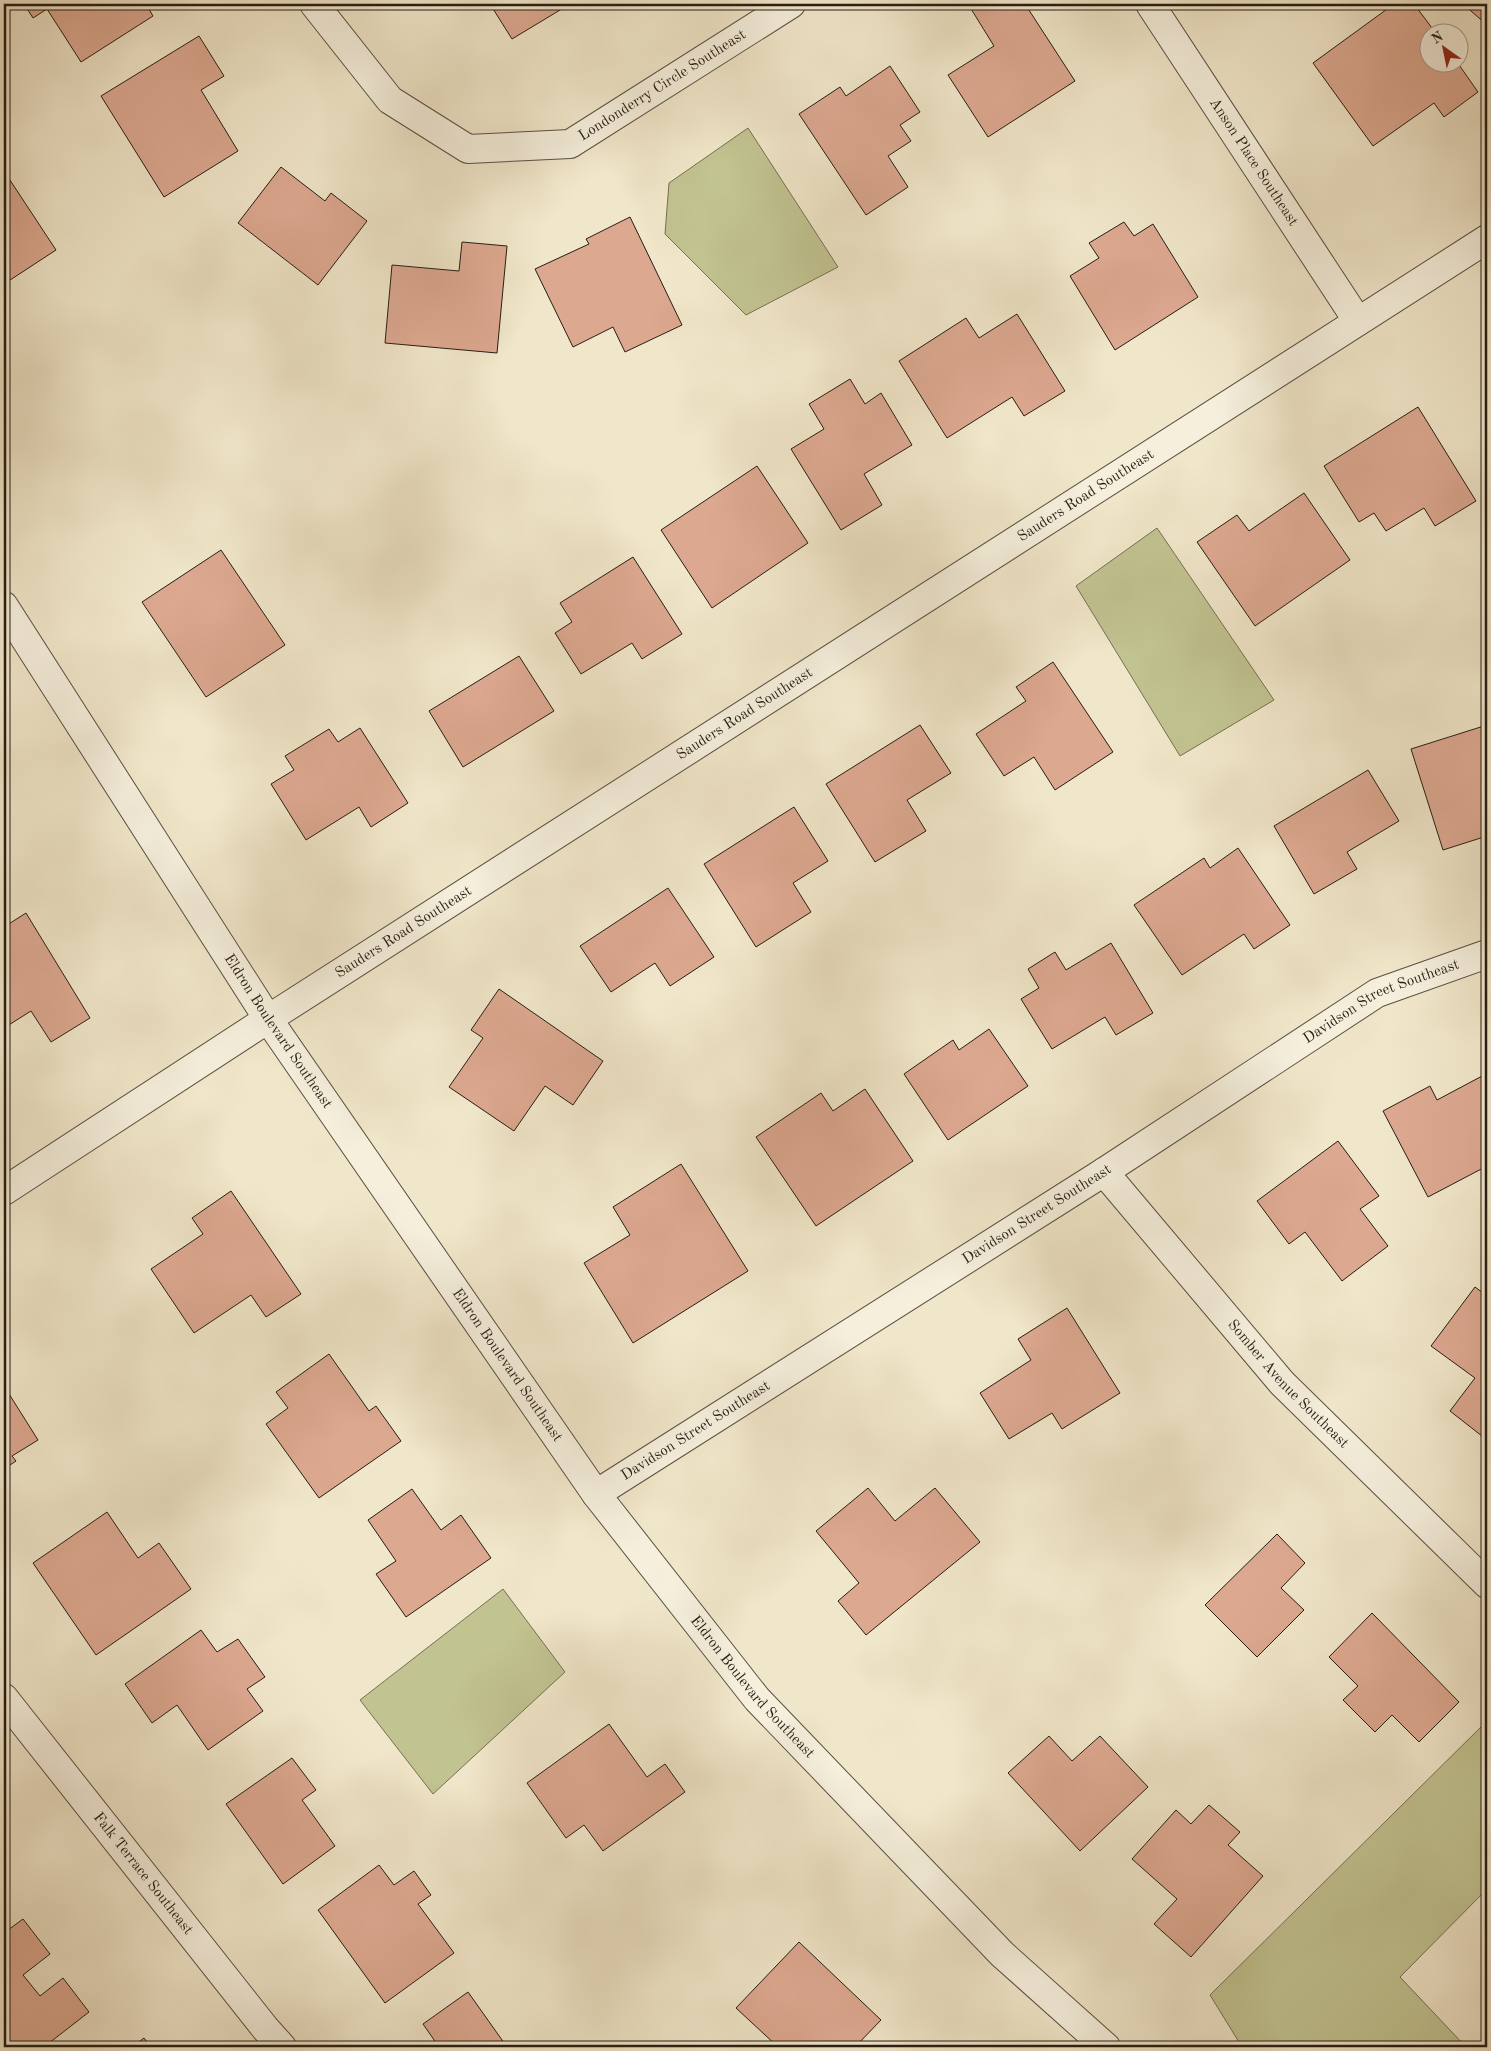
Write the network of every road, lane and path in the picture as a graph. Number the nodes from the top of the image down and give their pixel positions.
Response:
1 (314, 4) edge
2 (790, 4) edge
3 (1150, 4) edge
4 (1487, 239) edge
5 (1357, 320) junction
6 (4, 606) edge
7 (1487, 954) edge
8 (268, 1019) junction
9 (1104, 1172) junction
10 (4, 1191) edge
11 (596, 1494) junction
12 (1487, 1584) edge
13 (4, 1698) edge
14 (282, 2047) edge
15 (1106, 2047) edge

1 - 2 street, Londonderry Circle Southeast
3 - 5 street, Anson Place Southeast
4 - 5 street, Sauders Road Southeast
5 - 8 street, Sauders Road Southeast
6 - 8 street, Eldron Boulevard Southeast
7 - 9 street, Davidson Street Southeast
8 - 10 street, Sauders Road Southeast
8 - 11 street, Eldron Boulevard Southeast
9 - 11 street, Davidson Street Southeast
9 - 12 street, Somber Avenue Southeast
11 - 15 street, Eldron Boulevard Southeast
13 - 14 street, Falk Terrace Southeast

